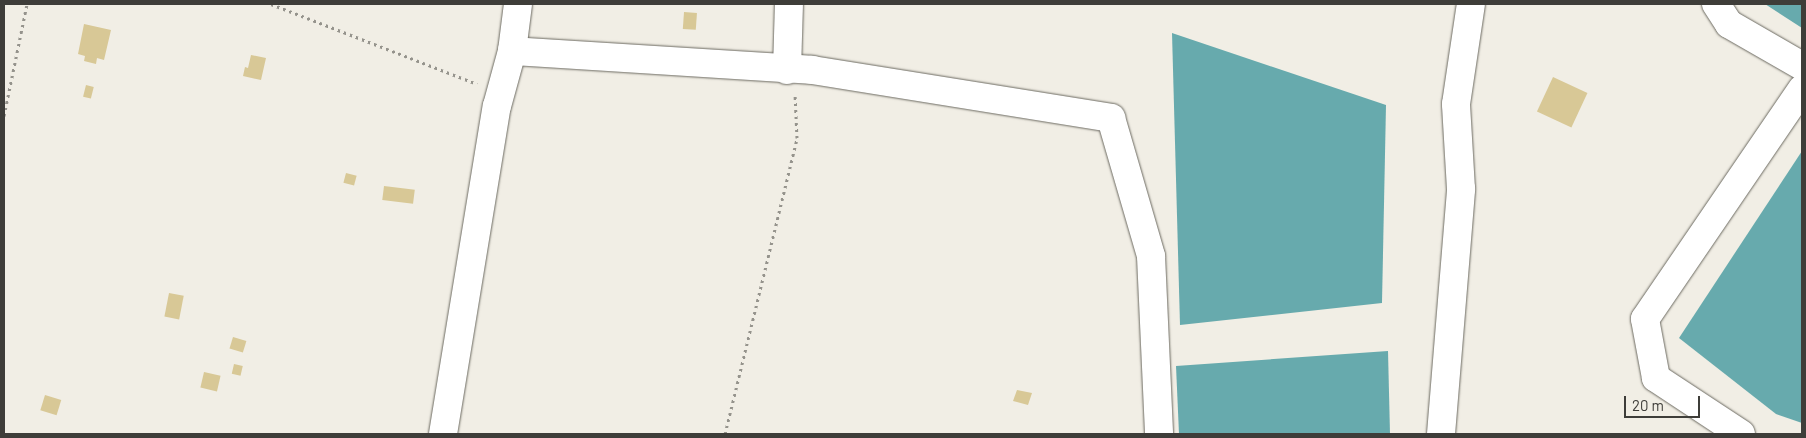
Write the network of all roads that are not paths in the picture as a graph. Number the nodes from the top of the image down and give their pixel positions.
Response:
1 (518, 4) edge
2 (789, 4) edge
3 (1471, 4) edge
4 (1716, 4) edge
5 (512, 51) junction
6 (1802, 66) edge
7 (787, 70) junction
8 (1802, 90) edge
9 (443, 434) edge
10 (1159, 434) edge
11 (1441, 434) edge
12 (1741, 434) edge

1 - 5 street
2 - 7 street
3 - 11 street
4 - 6 street
5 - 7 street
5 - 9 street
7 - 10 street
8 - 12 street

